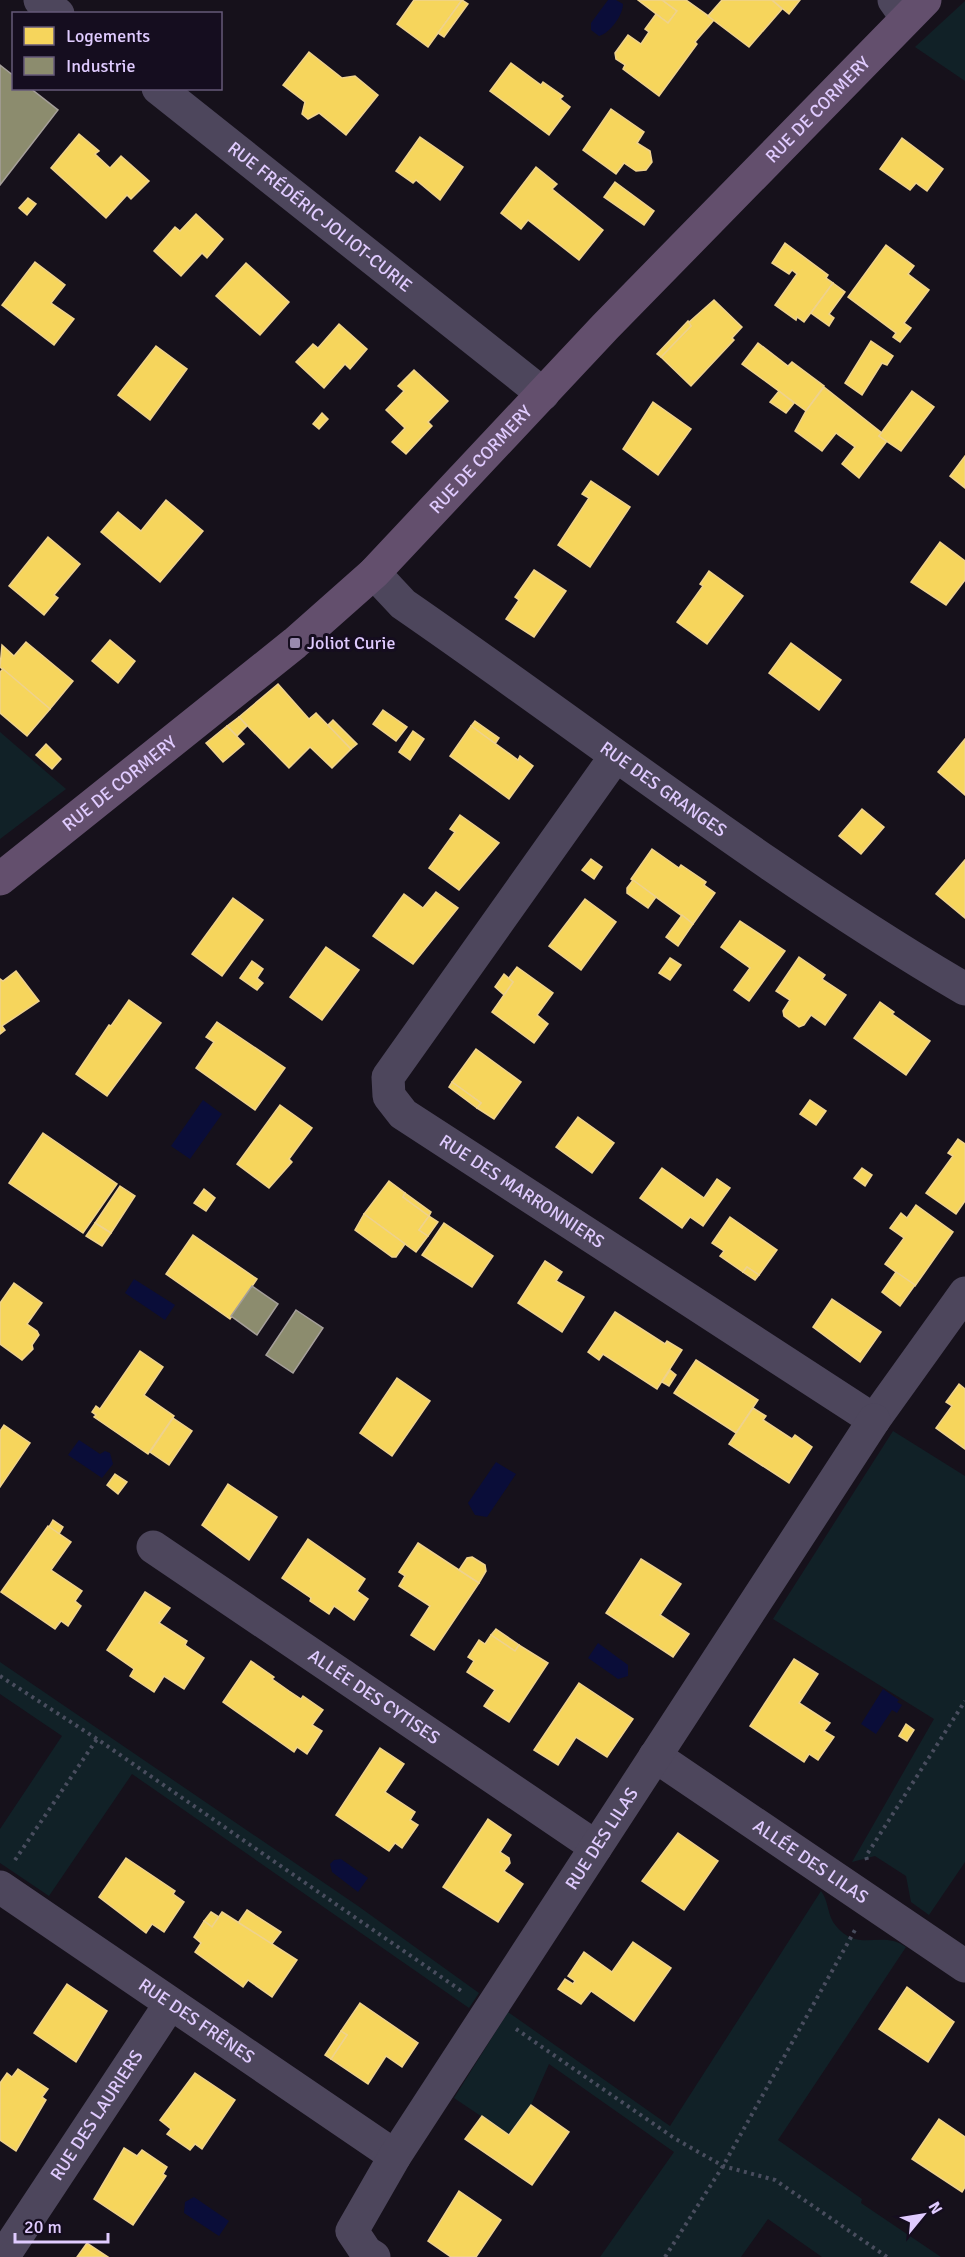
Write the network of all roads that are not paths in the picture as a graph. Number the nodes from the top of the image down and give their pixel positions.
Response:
1 (40, 0) edge
2 (908, 6) edge
3 (55, 12) edge
4 (161, 90) edge
5 (543, 394) junction
6 (374, 573) junction
7 (615, 757) junction
8 (0, 879) edge
9 (965, 989) edge
10 (965, 1293) edge
11 (874, 1420) junction
12 (153, 1547) dead end
13 (655, 1756) junction
14 (596, 1847) junction
15 (6, 1875) edge
16 (965, 1966) edge
17 (170, 2004) junction
18 (395, 2156) junction
19 (3, 2257) edge
20 (374, 2257) edge

1 - 3 street
2 - 5 main road, RUE DE CORMERY
4 - 5 street, RUE FRÉDÉRIC JOLIOT-CURIE
5 - 6 main road, RUE DE CORMERY
6 - 7 street, RUE DES GRANGES
6 - 8 main road, RUE DE CORMERY
7 - 9 street, RUE DES GRANGES
7 - 11 street, RUE DES MARRONNIERS
10 - 11 street
11 - 13 street, RUE DES LILAS
12 - 14 street, ALLÉE DES CYTISES
13 - 14 street, RUE DES LILAS
13 - 16 street, ALLÉE DES LILAS
14 - 18 street, RUE DES LILAS
15 - 17 street, RUE DES FRÊNES
17 - 18 street, RUE DES FRÊNES
17 - 19 street, RUE DES LAURIERS
18 - 20 street, RUE DES LILAS

